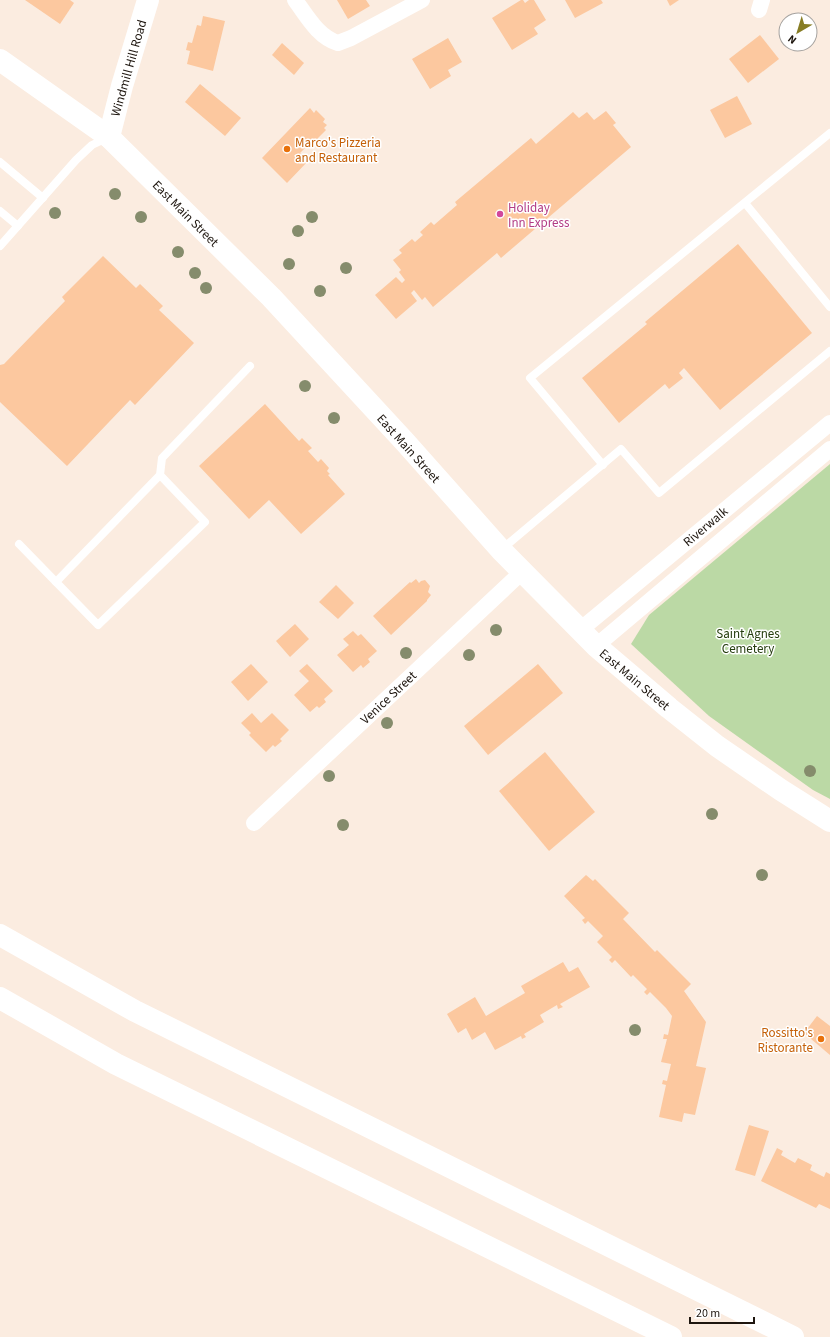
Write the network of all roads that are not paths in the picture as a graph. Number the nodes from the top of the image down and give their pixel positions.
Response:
1 (148, 0) edge
2 (295, 0) edge
3 (422, 0) edge
4 (0, 60) edge
5 (830, 134) edge
6 (109, 137) junction
7 (0, 162) edge
8 (42, 198) junction
9 (745, 203) junction
10 (0, 211) edge
11 (18, 226) junction
12 (0, 246) edge
13 (830, 307) edge
14 (830, 351) edge
15 (250, 366) dead end
16 (830, 423) edge
17 (830, 450) edge
18 (603, 465) junction
19 (160, 475) junction
20 (19, 544) dead end
21 (501, 550) junction
22 (522, 572) junction
23 (56, 582) junction
24 (580, 630) junction
25 (596, 646) junction
26 (830, 821) edge
27 (254, 823) dead end
28 (0, 935) edge
29 (0, 998) edge
30 (0, 1010) edge
31 (116, 1064) junction
32 (671, 1337) edge
33 (793, 1337) edge

1 - 6 main road, Windmill Hill Road
2 - 3 street
4 - 6 main road, East Main Street
5 - 9 lane
6 - 8 lane
6 - 21 main road, East Main Street
7 - 8 lane
8 - 11 lane
9 - 13 lane
9 - 18 lane
10 - 11 lane
11 - 12 lane
14 - 18 lane
15 - 19 lane
16 - 24 street, Riverwalk
17 - 25 street, Riverwalk
18 - 21 lane
19 - 23 lane
19 - 23 lane
20 - 23 lane
21 - 22 main road, East Main Street
22 - 24 main road, East Main Street
22 - 27 street, Venice Street
24 - 25 main road, East Main Street
25 - 26 main road, East Main Street
28 - 33 main road
29 - 31 main road
30 - 31 main road
31 - 32 main road

